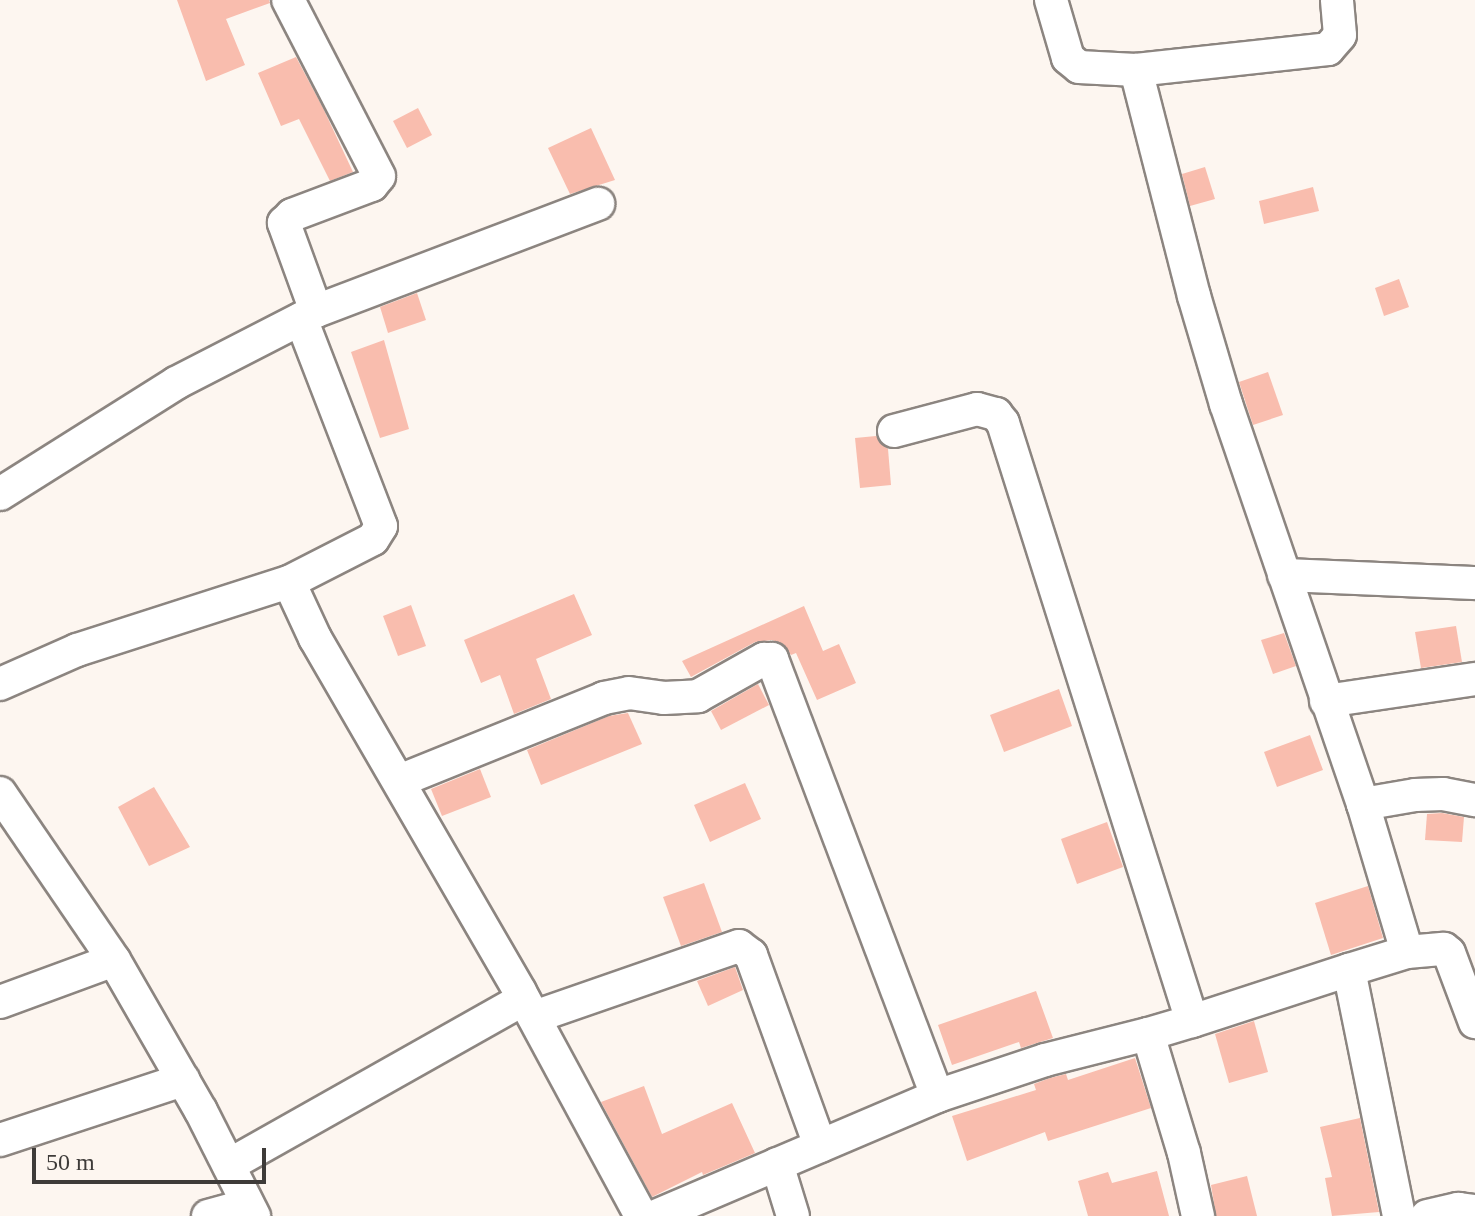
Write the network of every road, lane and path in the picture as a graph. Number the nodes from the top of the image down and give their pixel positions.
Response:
1 (288, 0) edge
2 (1051, 0) edge
3 (1337, 0) edge
4 (1136, 70) junction
5 (598, 204) dead end
6 (309, 315) junction
7 (894, 431) dead end
8 (0, 494) edge
9 (1284, 575) junction
10 (289, 582) junction
11 (1475, 583) edge
12 (1475, 679) edge
13 (0, 684) edge
14 (1326, 701) junction
15 (399, 781) junction
16 (0, 793) edge
17 (1475, 800) edge
18 (1363, 804) junction
19 (1407, 952) junction
20 (114, 960) junction
21 (1349, 970) junction
22 (0, 1002) edge
23 (529, 1008) junction
24 (1192, 1021) junction
25 (1475, 1022) edge
26 (1148, 1034) junction
27 (183, 1080) junction
28 (937, 1096) junction
29 (0, 1140) edge
30 (820, 1146) junction
31 (777, 1164) junction
32 (229, 1165) junction
33 (251, 1210) edge
34 (1475, 1211) edge
35 (208, 1216) edge
36 (641, 1216) edge
37 (656, 1216) edge
38 (793, 1216) edge
39 (1198, 1216) edge
40 (1399, 1216) edge
41 (1427, 1216) edge

1 - 6 street
2 - 4 street
3 - 4 street
4 - 9 street
5 - 6 street
6 - 8 street
6 - 10 street
7 - 24 street
9 - 11 street
9 - 14 street
10 - 13 street
10 - 15 street
12 - 14 street
14 - 18 street
15 - 23 street
15 - 28 street
16 - 20 street
17 - 18 street
18 - 19 street
19 - 21 street
19 - 25 street
20 - 22 street
20 - 27 street
21 - 24 street
21 - 40 street
23 - 30 street
23 - 32 street
23 - 36 street
24 - 26 street
26 - 28 street
26 - 39 street
27 - 29 street
27 - 32 street
28 - 30 street
30 - 31 street
31 - 37 street
31 - 38 street
32 - 33 street
33 - 35 street
34 - 41 street

